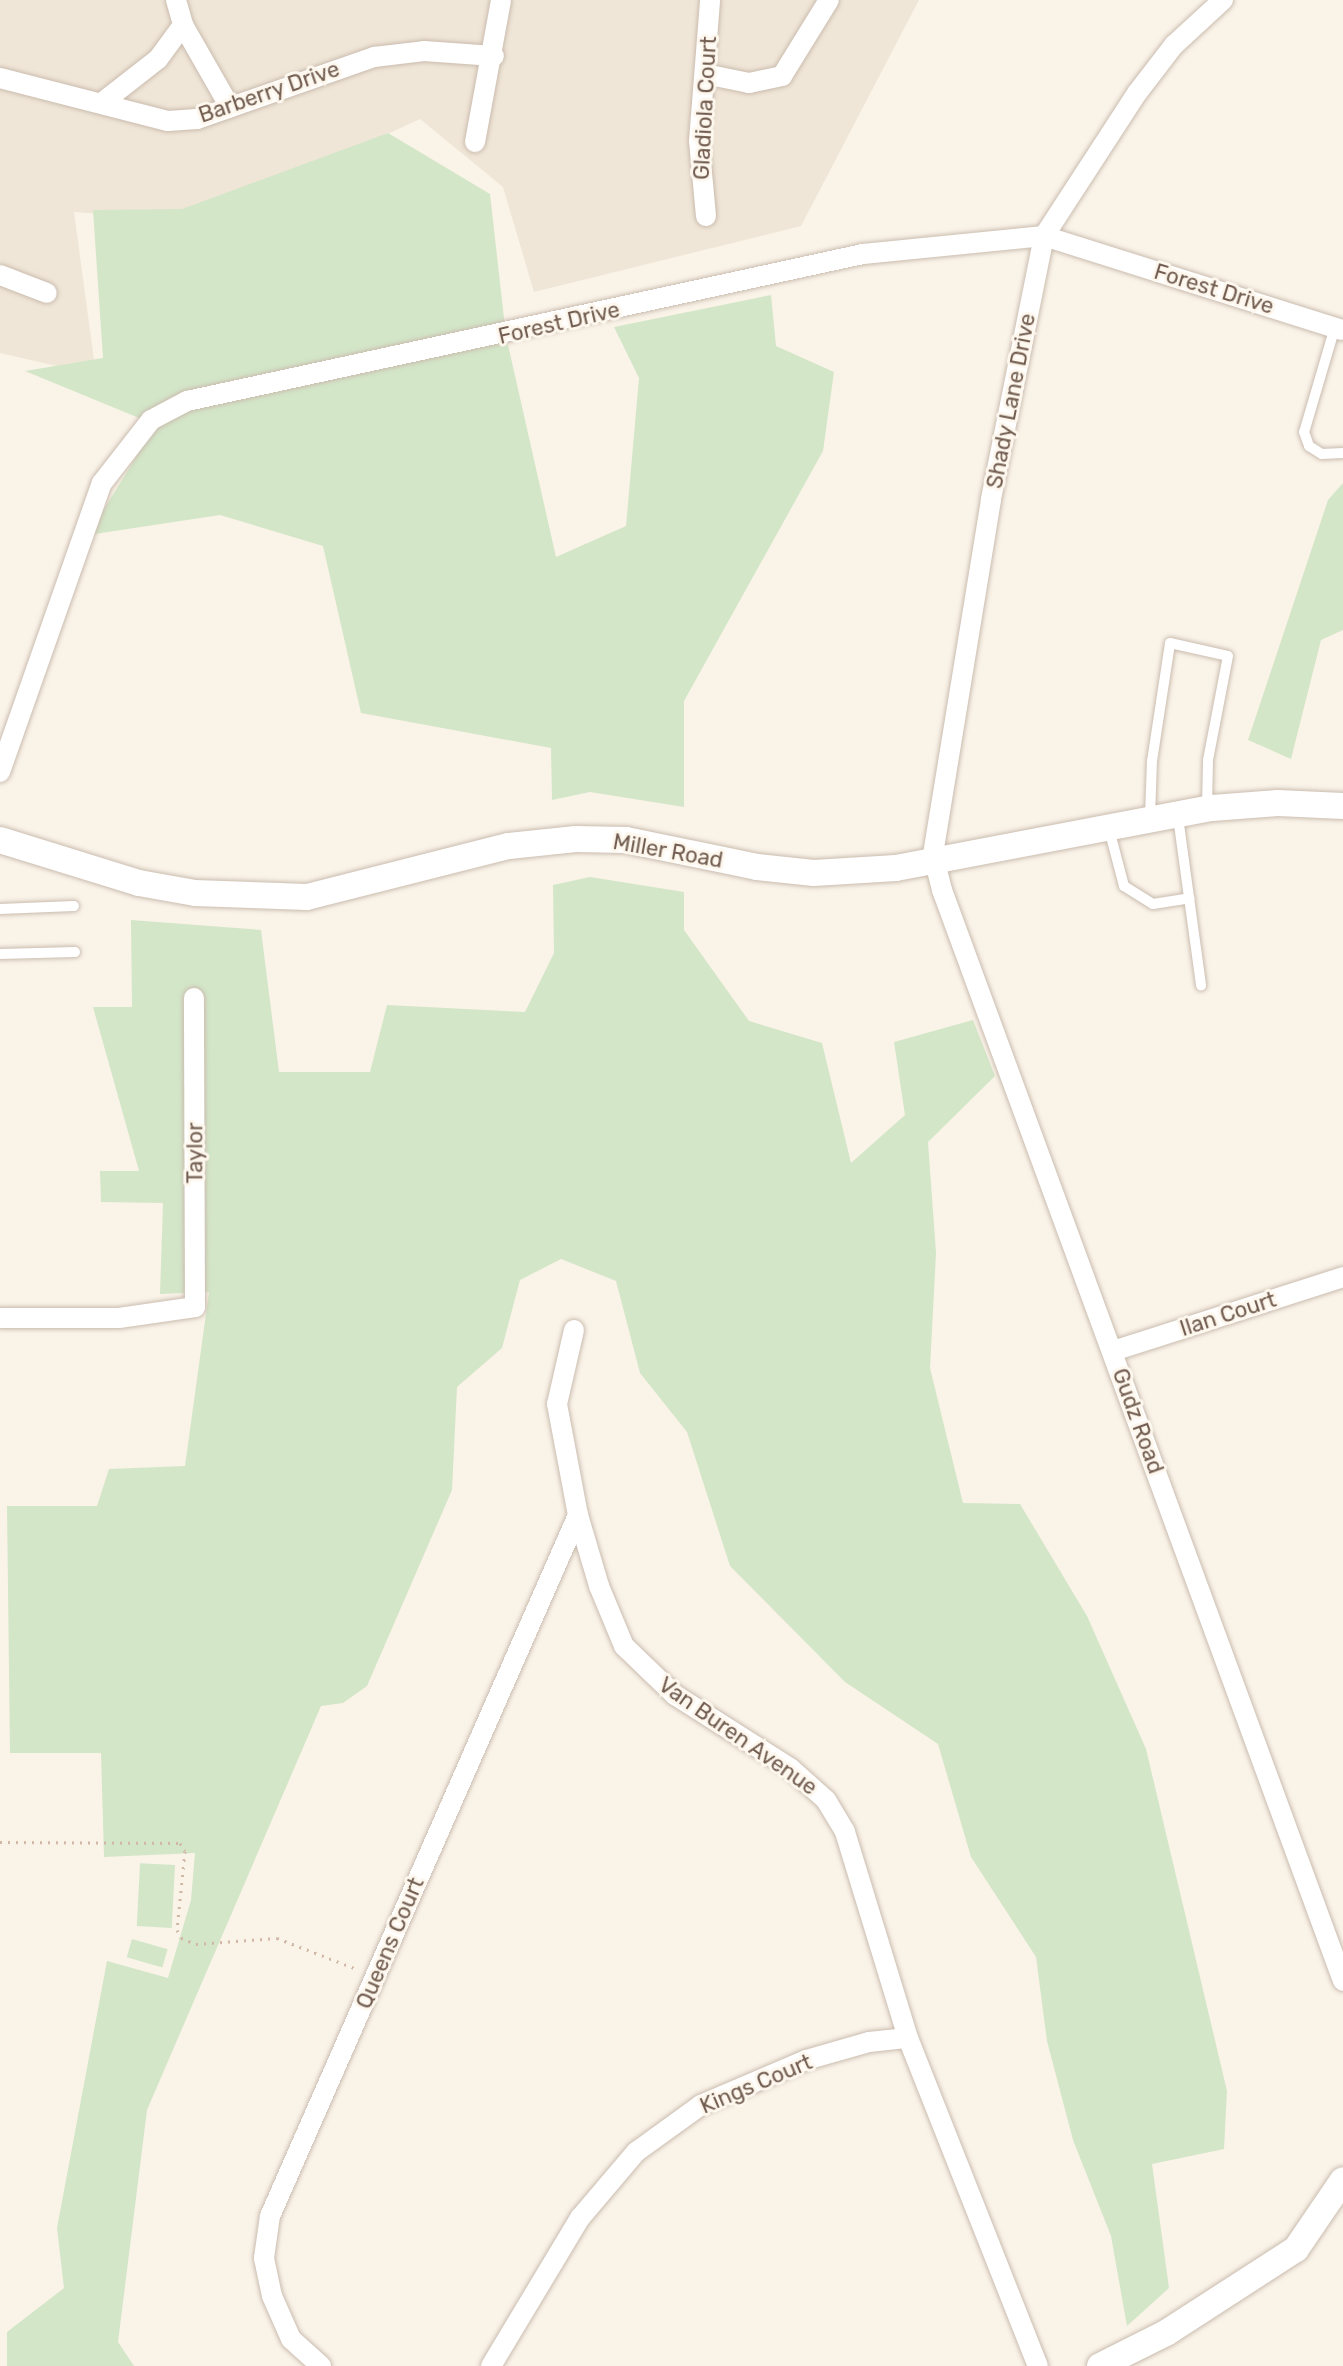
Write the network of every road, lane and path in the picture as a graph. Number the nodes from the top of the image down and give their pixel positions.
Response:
1 (176, 0) edge
2 (501, 0) edge
3 (710, 0) edge
4 (829, 0) edge
5 (1223, 0) edge
6 (183, 25) junction
7 (494, 56) junction
8 (705, 74) junction
9 (0, 78) edge
10 (103, 102) junction
11 (230, 107) junction
12 (475, 142) dead end
13 (706, 216) dead end
14 (1044, 236) junction
15 (0, 275) edge
16 (47, 293) dead end
17 (1339, 328) edge
18 (1343, 453) edge
19 (0, 772) edge
20 (1343, 806) edge
21 (1207, 809) junction
22 (1178, 815) junction
23 (1150, 820) junction
24 (1108, 828) junction
25 (0, 840) edge
26 (935, 861) junction
27 (1190, 898) junction
28 (74, 906) dead end
29 (0, 909) edge
30 (75, 952) dead end
31 (0, 954) edge
32 (1201, 985) dead end
33 (194, 998) dead end
34 (1343, 1277) edge
35 (0, 1318) edge
36 (574, 1330) dead end
37 (1113, 1351) junction
38 (578, 1515) junction
39 (0, 1842) edge
40 (375, 1977) junction
41 (1343, 1981) edge
42 (908, 2038) junction
43 (1343, 2180) edge
44 (321, 2366) edge
45 (491, 2366) edge
46 (1038, 2366) edge
47 (1100, 2366) edge

1 - 6 street
2 - 7 street
3 - 8 street, Gladiola Court
4 - 8 street
5 - 14 street, Shady Lane Drive
6 - 10 street
6 - 11 street
7 - 11 street, Barberry Drive
7 - 12 street
8 - 13 street, Gladiola Court
9 - 10 street, Barberry Drive
10 - 11 street, Barberry Drive
14 - 17 street, Forest Drive
14 - 19 street, Forest Drive
14 - 26 street, Shady Lane Drive
15 - 16 street
17 - 18 lane
20 - 21 street, Miller Road
21 - 22 street, Miller Road
21 - 23 lane
22 - 23 street, Miller Road
22 - 27 lane
23 - 24 street, Miller Road
24 - 26 street, Miller Road
24 - 27 lane
25 - 26 street, Miller Road
26 - 37 street, Gudz Road
27 - 32 lane
28 - 29 lane
30 - 31 lane
33 - 35 street, Taylor
34 - 37 street, Ilan Court
36 - 38 street, Van Buren Avenue
37 - 41 street, Gudz Road
38 - 40 street, Queens Court
38 - 42 street, Van Buren Avenue
39 - 40 path
40 - 44 street, Queens Court
42 - 45 street, Kings Court
42 - 46 street, Van Buren Avenue
43 - 47 street

